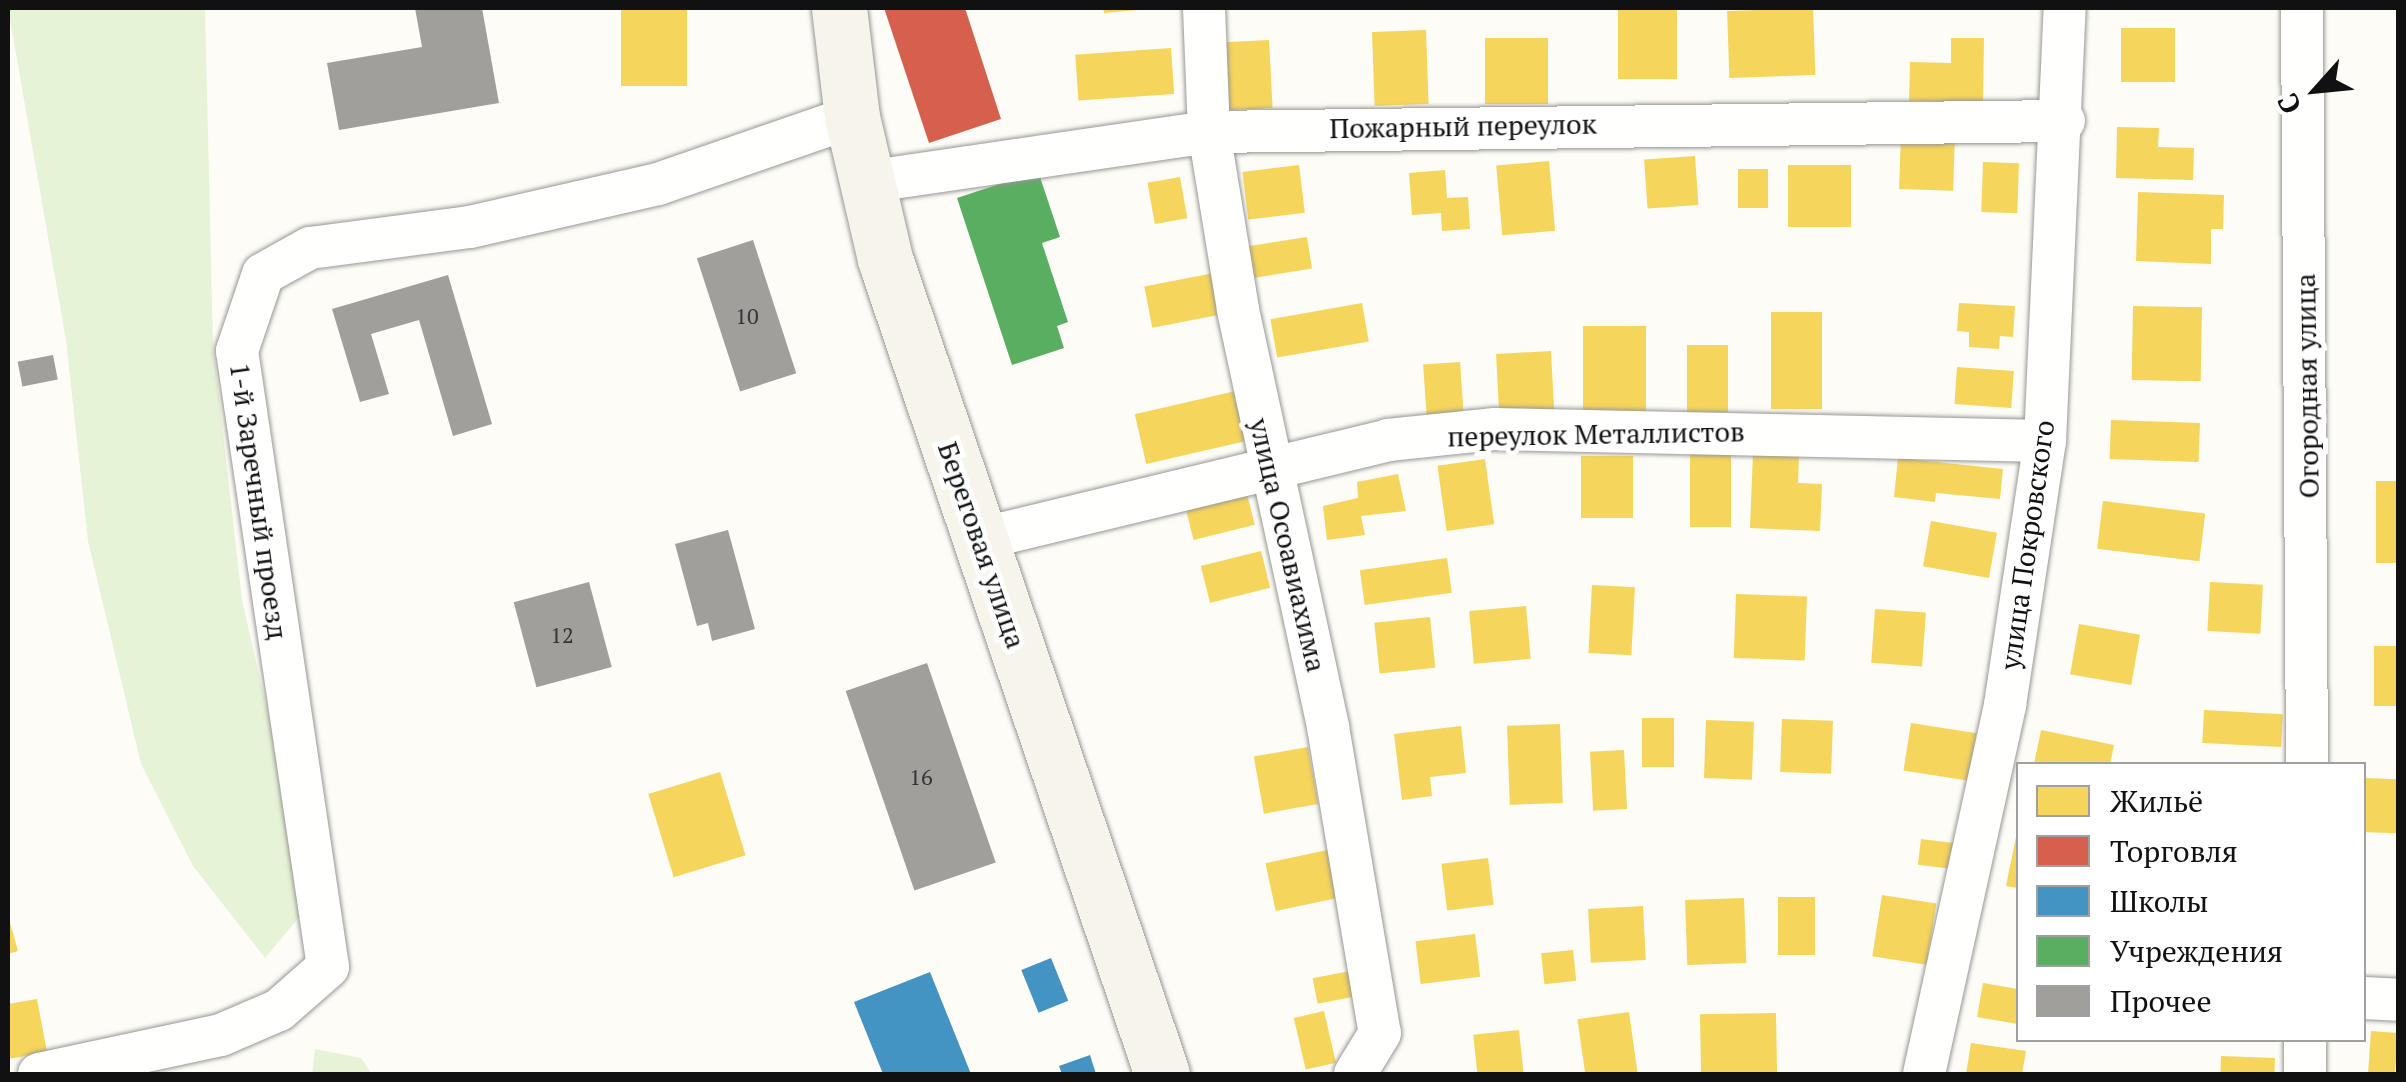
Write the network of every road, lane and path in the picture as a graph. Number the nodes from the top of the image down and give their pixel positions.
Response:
1 (839, 8) edge
2 (1204, 8) edge
3 (2065, 8) edge
4 (2302, 8) edge
5 (852, 118) junction
6 (2064, 121) junction
7 (1210, 132) junction
8 (866, 182) junction
9 (2045, 441) junction
10 (1268, 466) junction
11 (980, 538) junction
12 (2307, 762) edge
13 (2366, 998) edge
14 (2398, 1000) edge
15 (2305, 1042) edge
16 (40, 1074) edge
17 (1162, 1074) edge
18 (1355, 1074) edge
19 (1924, 1074) edge
20 (2304, 1074) edge

1 - 5 main road, Береговая улица
2 - 7 street, улица Осоавиахима
3 - 6 street, улица Покровского
4 - 12 street, Огородная улица
5 - 8 main road, Береговая улица
5 - 16 street, 1-й Заречный проезд
6 - 7 street, Пожарный переулок
6 - 9 street, улица Покровского
7 - 8 street, Пожарный переулок
7 - 10 street, улица Осоавиахима
8 - 11 main road, Береговая улица
9 - 10 street, переулок Металлистов
9 - 19 street, улица Покровского
10 - 11 street, переулок Металлистов
10 - 18 street, улица Осоавиахима
11 - 17 main road, Береговая улица
13 - 14 street
15 - 20 street

